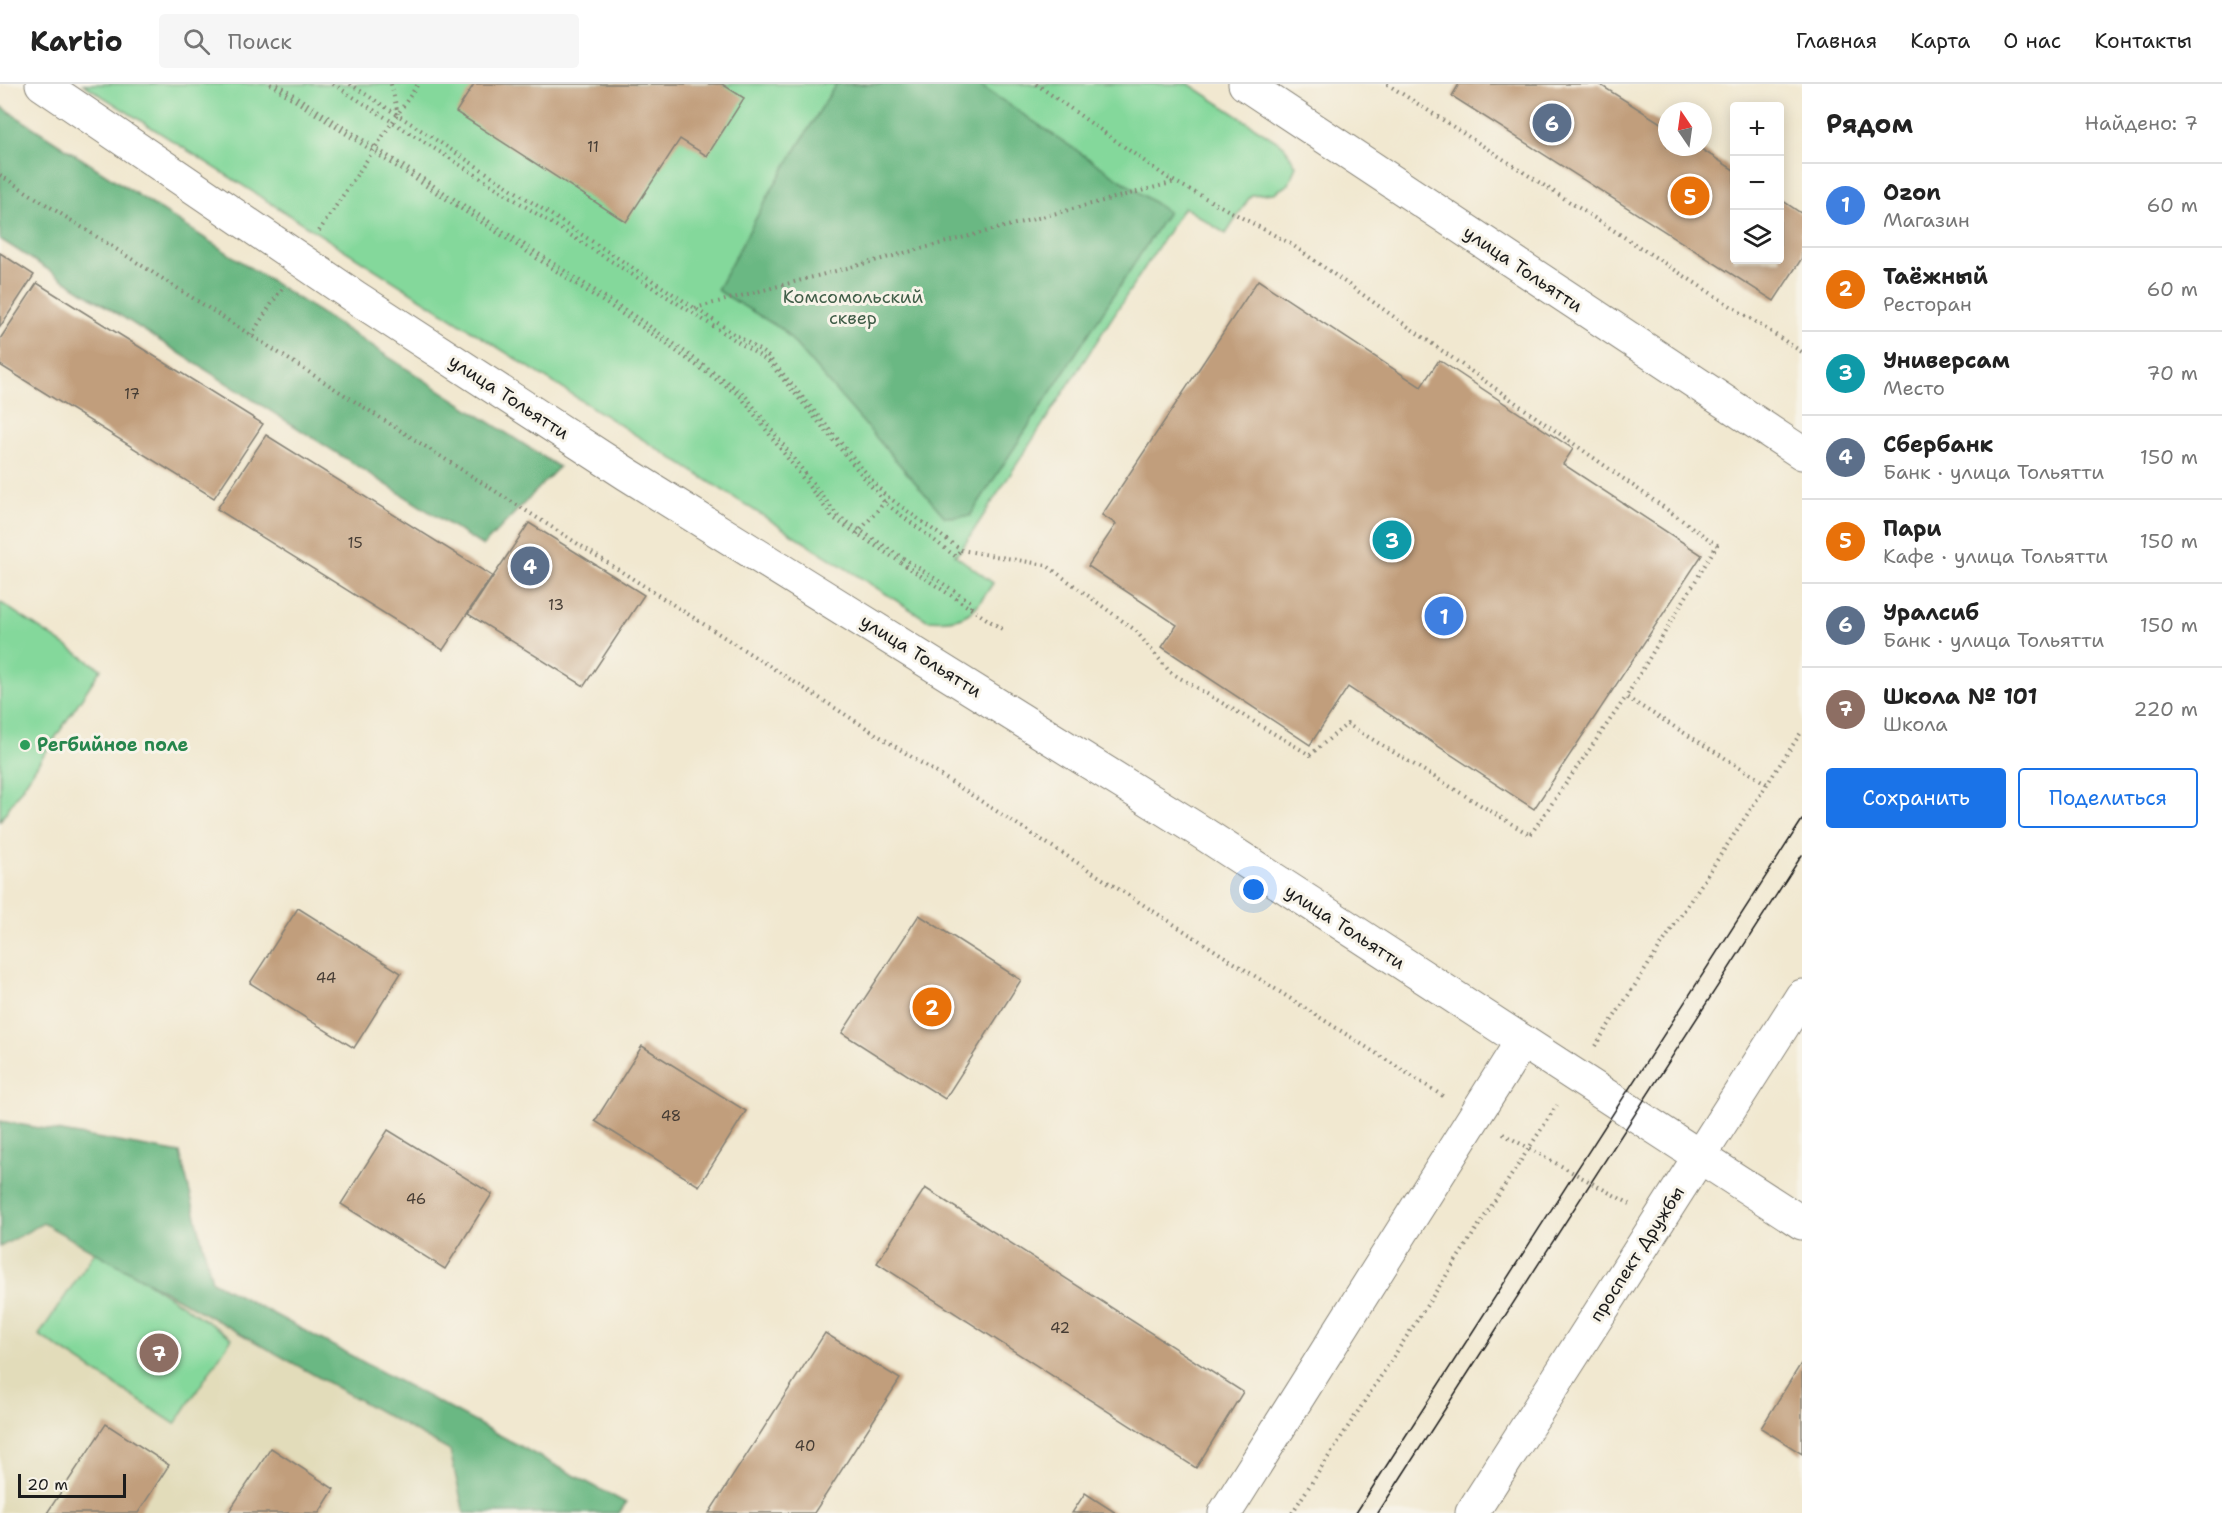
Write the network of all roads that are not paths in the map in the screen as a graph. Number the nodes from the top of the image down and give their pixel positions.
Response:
1 (42, 84) edge
2 (1245, 84) edge
3 (1802, 453) edge
4 (1802, 996) edge
5 (1522, 1041) junction
6 (1699, 1157) junction
7 (1802, 1223) edge
8 (1226, 1513) edge
9 (1472, 1513) edge

1 - 5 street, улица Тольятти
2 - 3 street, улица Тольятти
4 - 6 street, проспект Дружбы
5 - 6 street, улица Тольятти
5 - 8 street
6 - 7 street, улица Тольятти
6 - 9 street, проспект Дружбы

